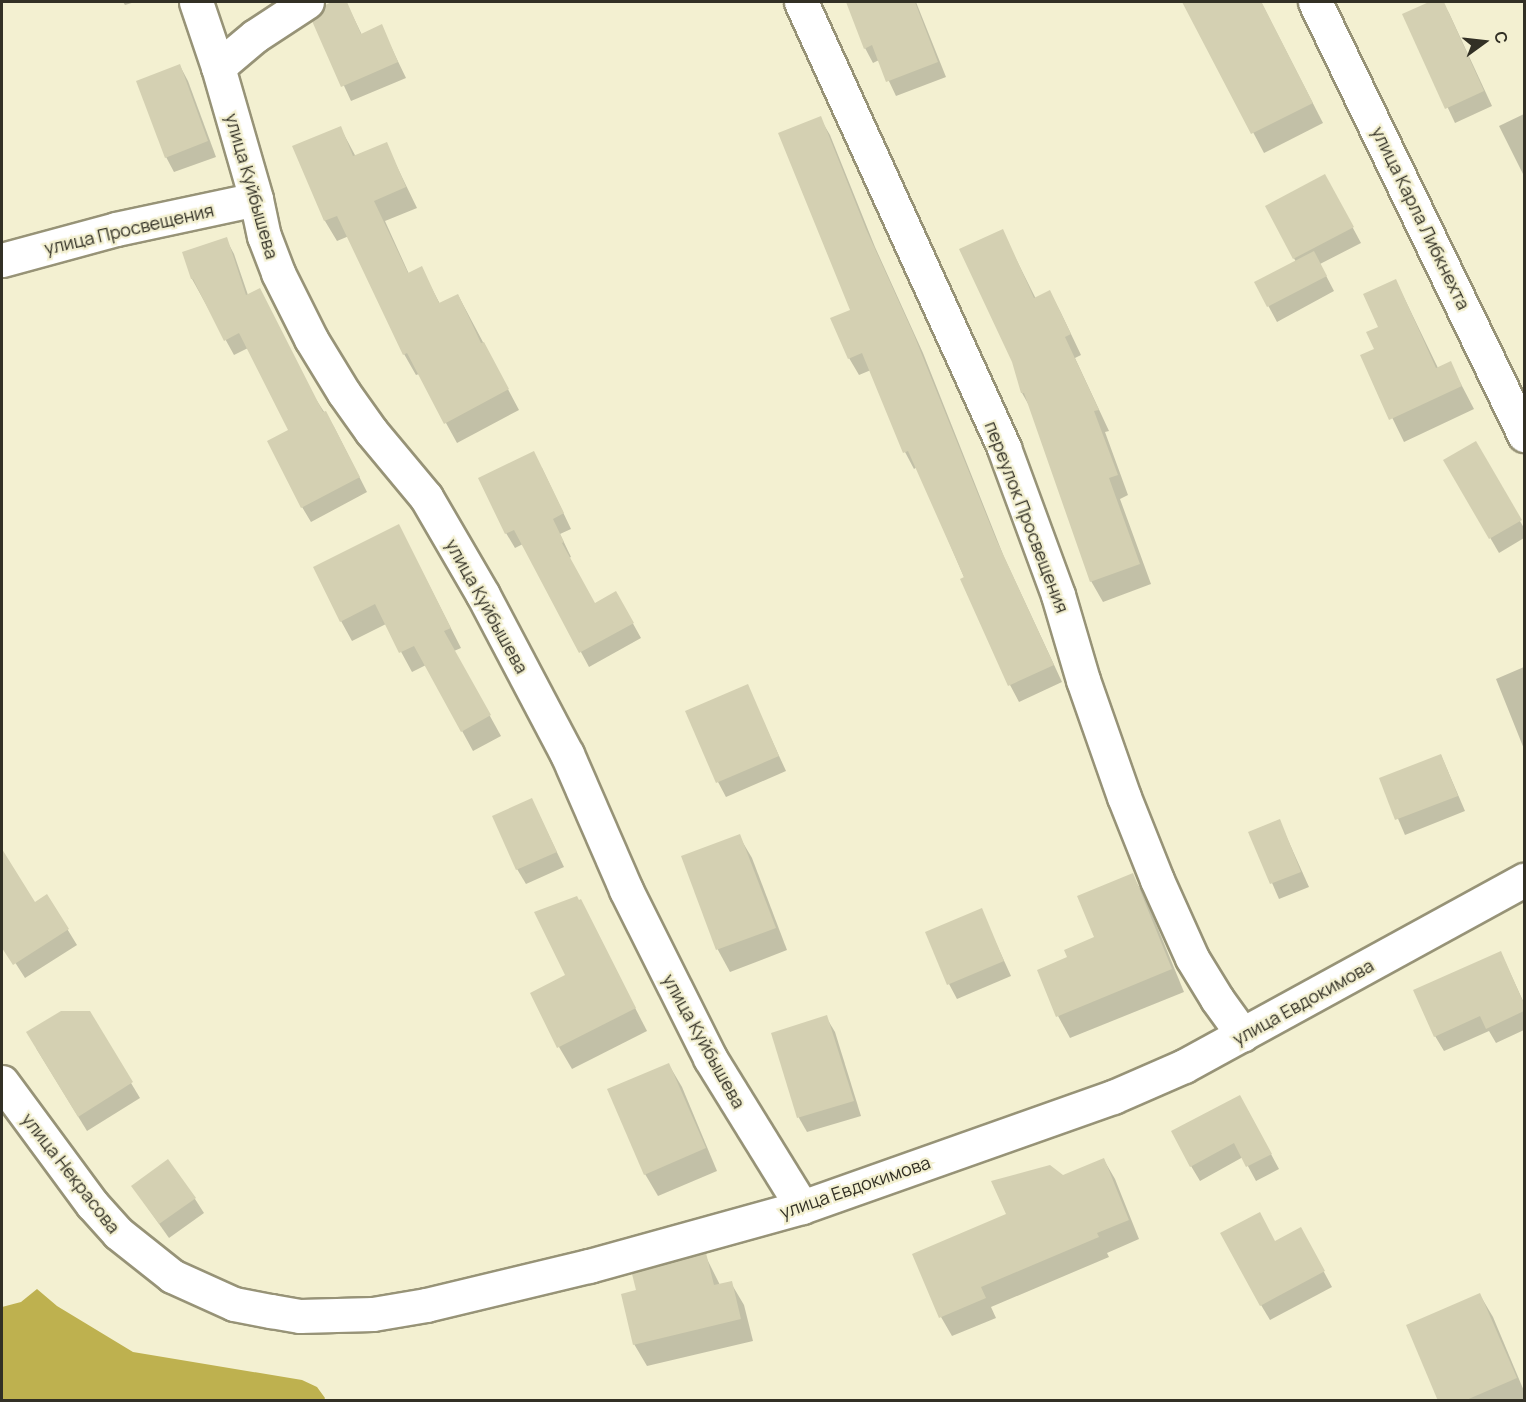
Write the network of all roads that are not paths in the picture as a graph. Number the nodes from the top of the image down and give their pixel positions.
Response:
1 (196, 2) edge
2 (307, 2) edge
3 (801, 2) edge
4 (1315, 2) edge
5 (218, 67) junction
6 (256, 199) junction
7 (2, 261) edge
8 (1524, 435) edge
9 (1524, 880) edge
10 (1243, 1035) junction
11 (2, 1082) edge
12 (802, 1207) junction
13 (147, 1258) joint

1 - 5 street, улица Куйбышева
2 - 5 street
3 - 10 street, переулок Просвещения
4 - 8 street, улица Карла Либкнехта
5 - 6 street, улица Куйбышева
6 - 7 street, улица Просвещения
6 - 12 street, улица Куйбышева
9 - 10 street, улица Евдокимова
10 - 12 street, улица Евдокимова
11 - 13 street, улица Некрасова
12 - 13 street, улица Евдокимова

